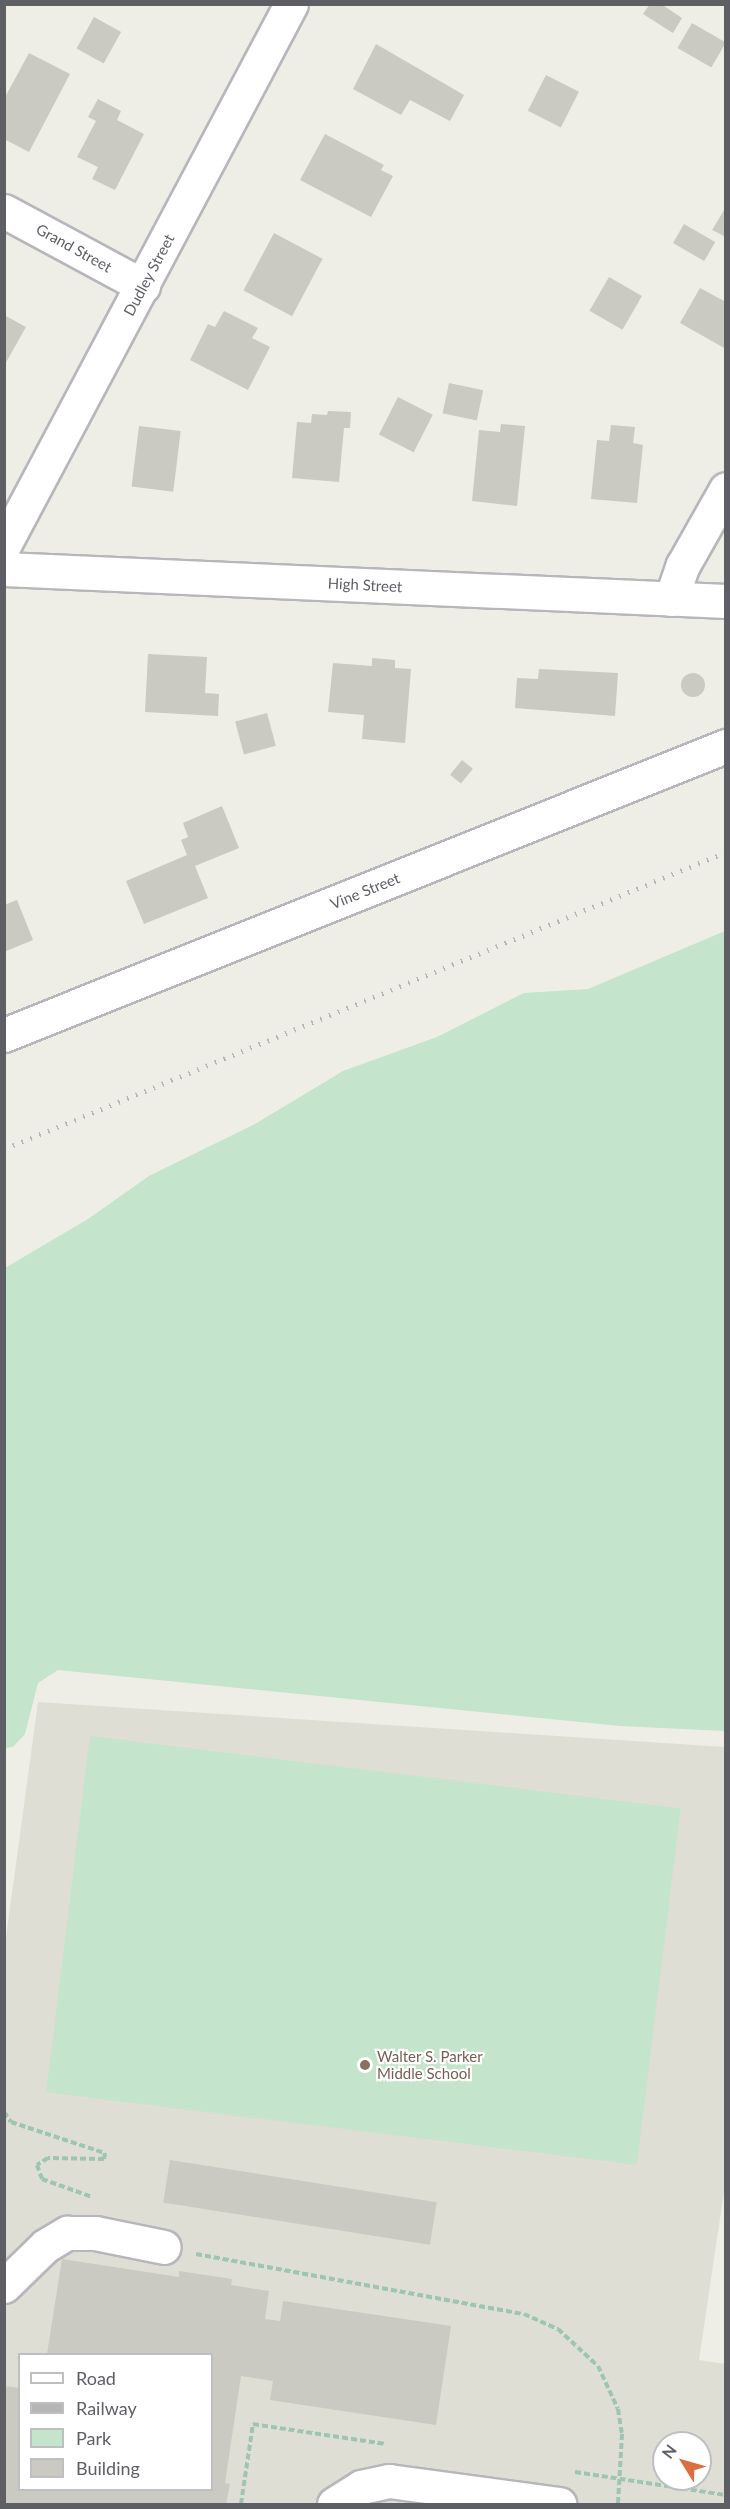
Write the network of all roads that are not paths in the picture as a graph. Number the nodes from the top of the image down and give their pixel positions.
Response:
1 (291, 4) edge
2 (4, 211) edge
3 (143, 286) junction
4 (726, 489) edge
5 (4, 545) edge
6 (4, 569) edge
7 (671, 599) junction
8 (726, 601) edge
9 (726, 746) edge
10 (4, 1035) edge
11 (164, 2247) road end
12 (4, 2286) edge
13 (334, 2505) edge
14 (559, 2505) edge

1 - 3 street, Dudley Street
2 - 3 street, Grand Street
3 - 5 street, Dudley Street
4 - 7 street
6 - 7 street, High Street
7 - 8 street, High Street
9 - 10 street, Vine Street
11 - 12 street
13 - 14 street

